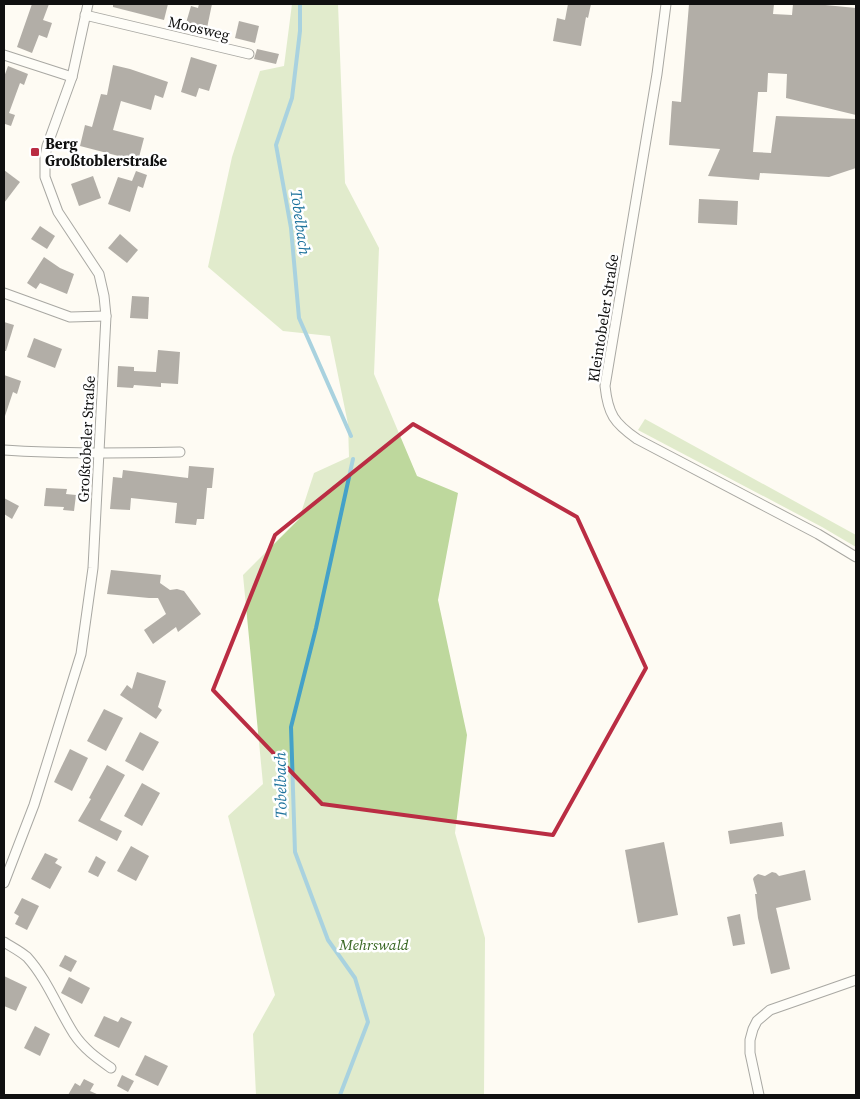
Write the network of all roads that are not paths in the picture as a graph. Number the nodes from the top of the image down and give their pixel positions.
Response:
1 (88, 4) edge
2 (666, 4) edge
3 (85, 15) junction
4 (249, 54) dead end
5 (4, 55) edge
6 (72, 77) junction
7 (4, 293) edge
8 (106, 316) junction
9 (4, 450) edge
10 (180, 452) dead end
11 (99, 453) junction
12 (856, 557) edge
13 (4, 883) edge
14 (4, 942) edge
15 (856, 980) edge
16 (111, 1068) dead end
17 (759, 1095) edge

1 - 3 street, Großtobeler Straße
2 - 12 street, Kleintobeler Straße
3 - 4 street, Moosweg
3 - 6 street, Großtobeler Straße
5 - 6 street
6 - 8 street, Großtobeler Straße
7 - 8 street
8 - 11 street, Großtobeler Straße
9 - 11 street
10 - 11 street
11 - 13 street, Großtobeler Straße
14 - 16 street
15 - 17 street

